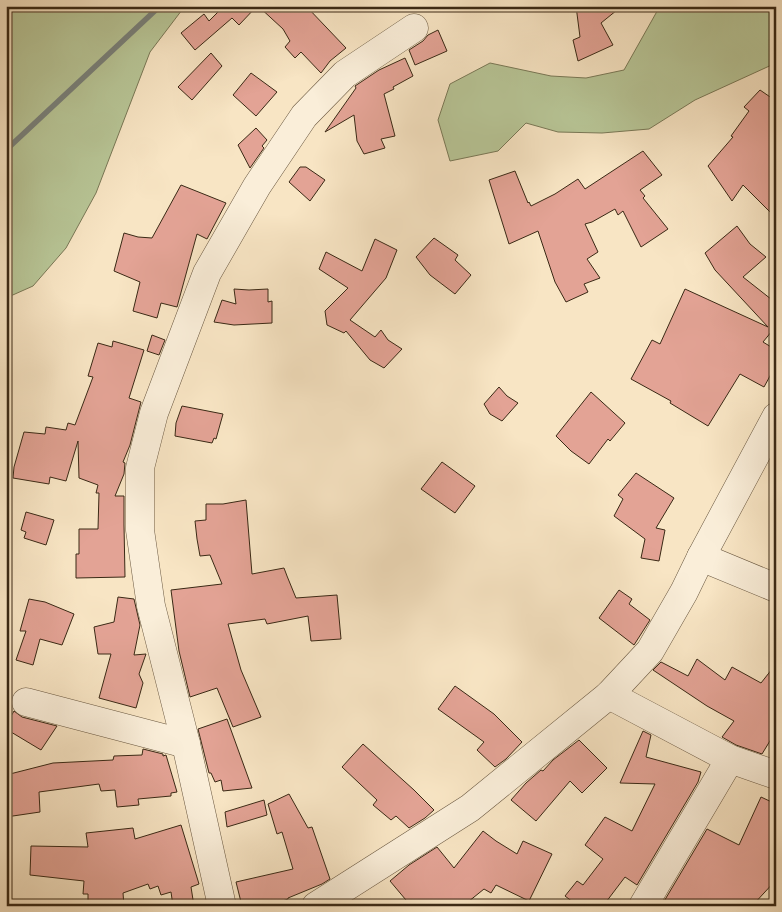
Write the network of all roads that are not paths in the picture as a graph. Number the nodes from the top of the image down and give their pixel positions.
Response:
1 (414, 28) dead end
2 (776, 417) edge
3 (701, 557) junction
4 (776, 588) edge
5 (609, 695) junction
6 (26, 702) dead end
7 (186, 744) junction
8 (730, 759) junction
9 (776, 775) edge
10 (222, 906) edge
11 (316, 906) edge
12 (643, 906) edge

1 - 7 street
2 - 3 street
3 - 4 street
3 - 5 street
5 - 8 street
5 - 11 street
6 - 7 street
7 - 10 street
8 - 9 street
8 - 12 street

